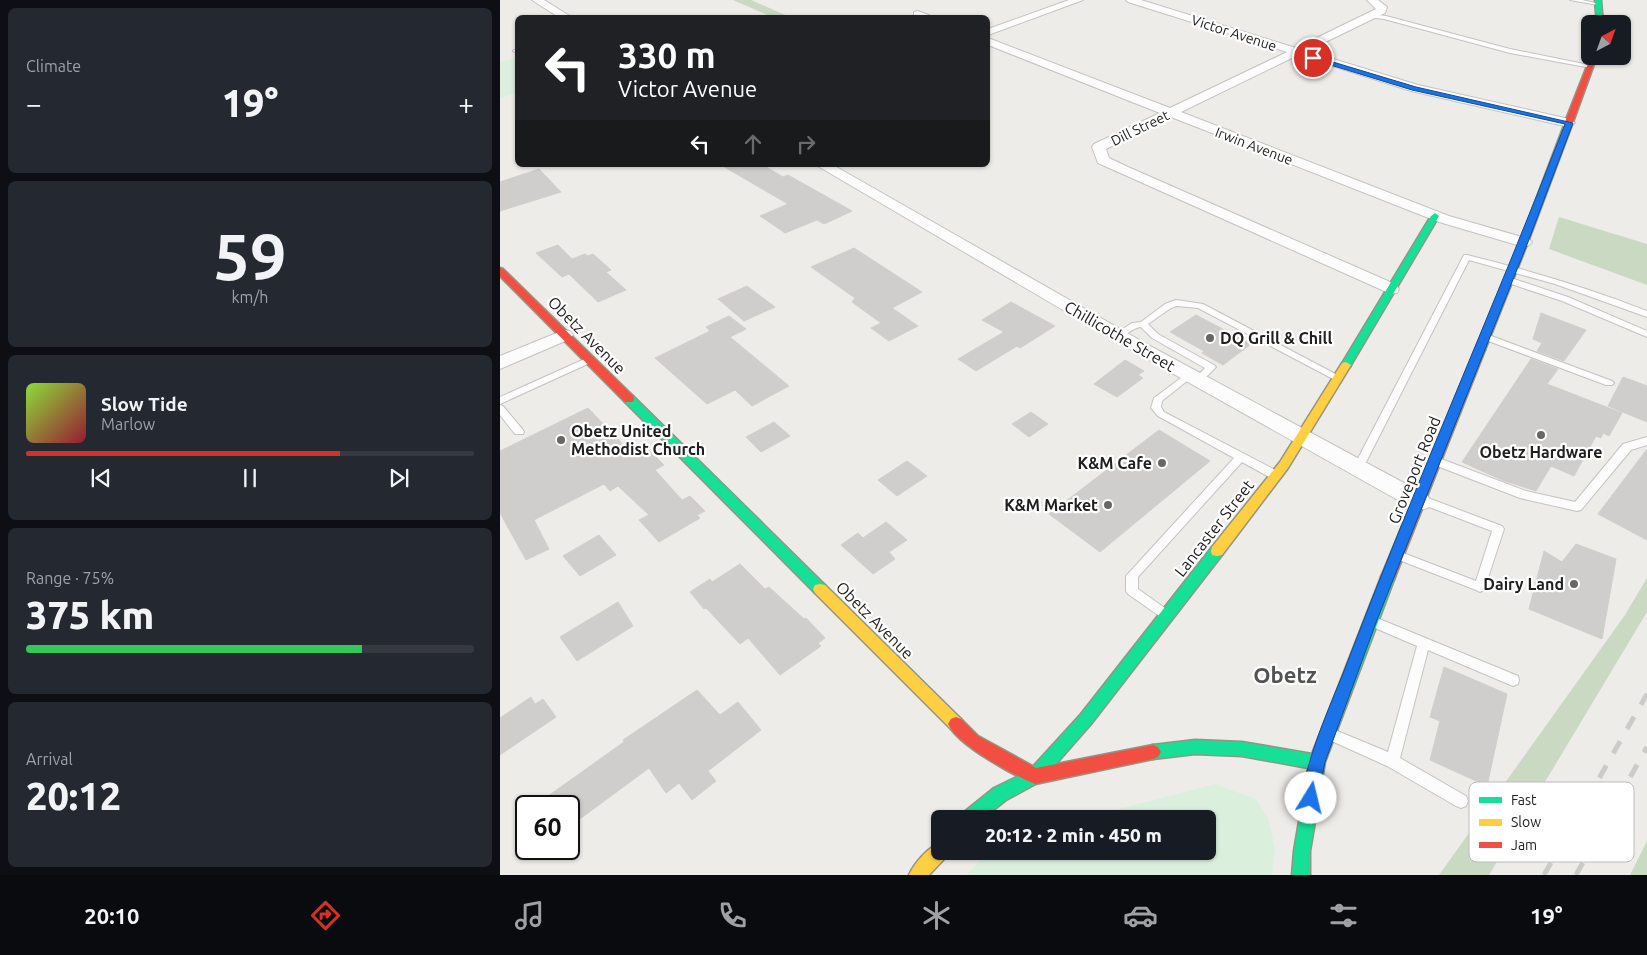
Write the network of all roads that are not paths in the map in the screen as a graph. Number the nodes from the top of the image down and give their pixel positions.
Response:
1 (538, 0) edge
2 (1078, 0) edge
3 (1131, 0) edge
4 (1372, 0) edge
5 (1572, 0) edge
6 (1598, 2) edge
7 (563, 15) edge
8 (1599, 15) edge
9 (1371, 16) junction
10 (990, 31) edge
11 (990, 42) edge
12 (1296, 52) junction
13 (1581, 60) edge
14 (1591, 65) edge
15 (1171, 113) junction
16 (1569, 123) junction
17 (826, 167) edge
18 (1435, 216) junction
19 (1524, 242) junction
20 (1513, 268) junction
21 (500, 271) edge
22 (1508, 280) junction
23 (1391, 289) junction
24 (1647, 314) edge
25 (1143, 324) junction
26 (1647, 334) edge
27 (564, 335) junction
28 (1118, 335) junction
29 (1486, 337) junction
30 (589, 360) junction
31 (500, 363) edge
32 (1194, 378) junction
33 (1338, 378) junction
34 (1608, 383) dead end
35 (500, 401) edge
36 (500, 408) edge
37 (519, 432) dead end
38 (1302, 437) junction
39 (1647, 441) edge
40 (1241, 457) junction
41 (1436, 461) junction
42 (1358, 468) junction
43 (1276, 475) junction
44 (1420, 500) junction
45 (1397, 555) junction
46 (1166, 616) junction
47 (1370, 620) junction
48 (1424, 643) junction
49 (1513, 680) dead end
50 (1327, 732) junction
51 (1392, 761) junction
52 (1317, 762) junction
53 (1035, 776) junction
54 (1460, 800) dead end
55 (980, 810) edge
56 (932, 860) edge
57 (918, 875) edge
58 (1301, 875) edge

1 - 7 street
2 - 10 street
3 - 12 street, Victor Avenue
4 - 9 street
5 - 6 lane
6 - 8 street
9 - 12 street, Dill Street
9 - 13 lane
11 - 15 street, Irwin Avenue
12 - 15 street, Dill Street
12 - 16 street, Victor Avenue
14 - 16 street, Groveport Road
15 - 18 street, Irwin Avenue
15 - 23 street, Dill Street
16 - 19 street, Groveport Road
17 - 28 street, Chillicothe Street
18 - 19 street, Irwin Avenue
18 - 23 street, Lancaster Street
19 - 20 street, Groveport Road
20 - 22 street, Groveport Road
20 - 24 lane
20 - 42 lane
21 - 27 street, Obetz Avenue
22 - 26 lane
22 - 29 street, Groveport Road
23 - 33 street, Lancaster Street
25 - 28 lane
25 - 32 lane
25 - 33 lane
27 - 30 street, Obetz Avenue
27 - 31 street
28 - 32 street, Chillicothe Street
29 - 34 lane
29 - 41 street, Groveport Road
30 - 35 lane
30 - 53 street, Obetz Avenue
32 - 38 street, Chillicothe Street
32 - 40 lane
33 - 38 street, Lancaster Street
36 - 37 lane
38 - 42 street, Chillicothe Street
38 - 43 street, Lancaster Street
39 - 41 lane
40 - 43 lane
40 - 46 lane
41 - 44 street, Groveport Road
42 - 44 street, Chillicothe Street
43 - 46 street, Lancaster Street
44 - 45 street, Groveport Road
44 - 45 lane
45 - 47 street, Groveport Road
46 - 53 street, Lancaster Street
47 - 48 lane
47 - 50 street, Groveport Road
48 - 49 lane
48 - 51 lane
50 - 51 lane
50 - 52 street, Groveport Road
51 - 54 lane
52 - 53 street
52 - 58 street, Groveport Road
53 - 55 street, Lancaster Street
56 - 57 street

